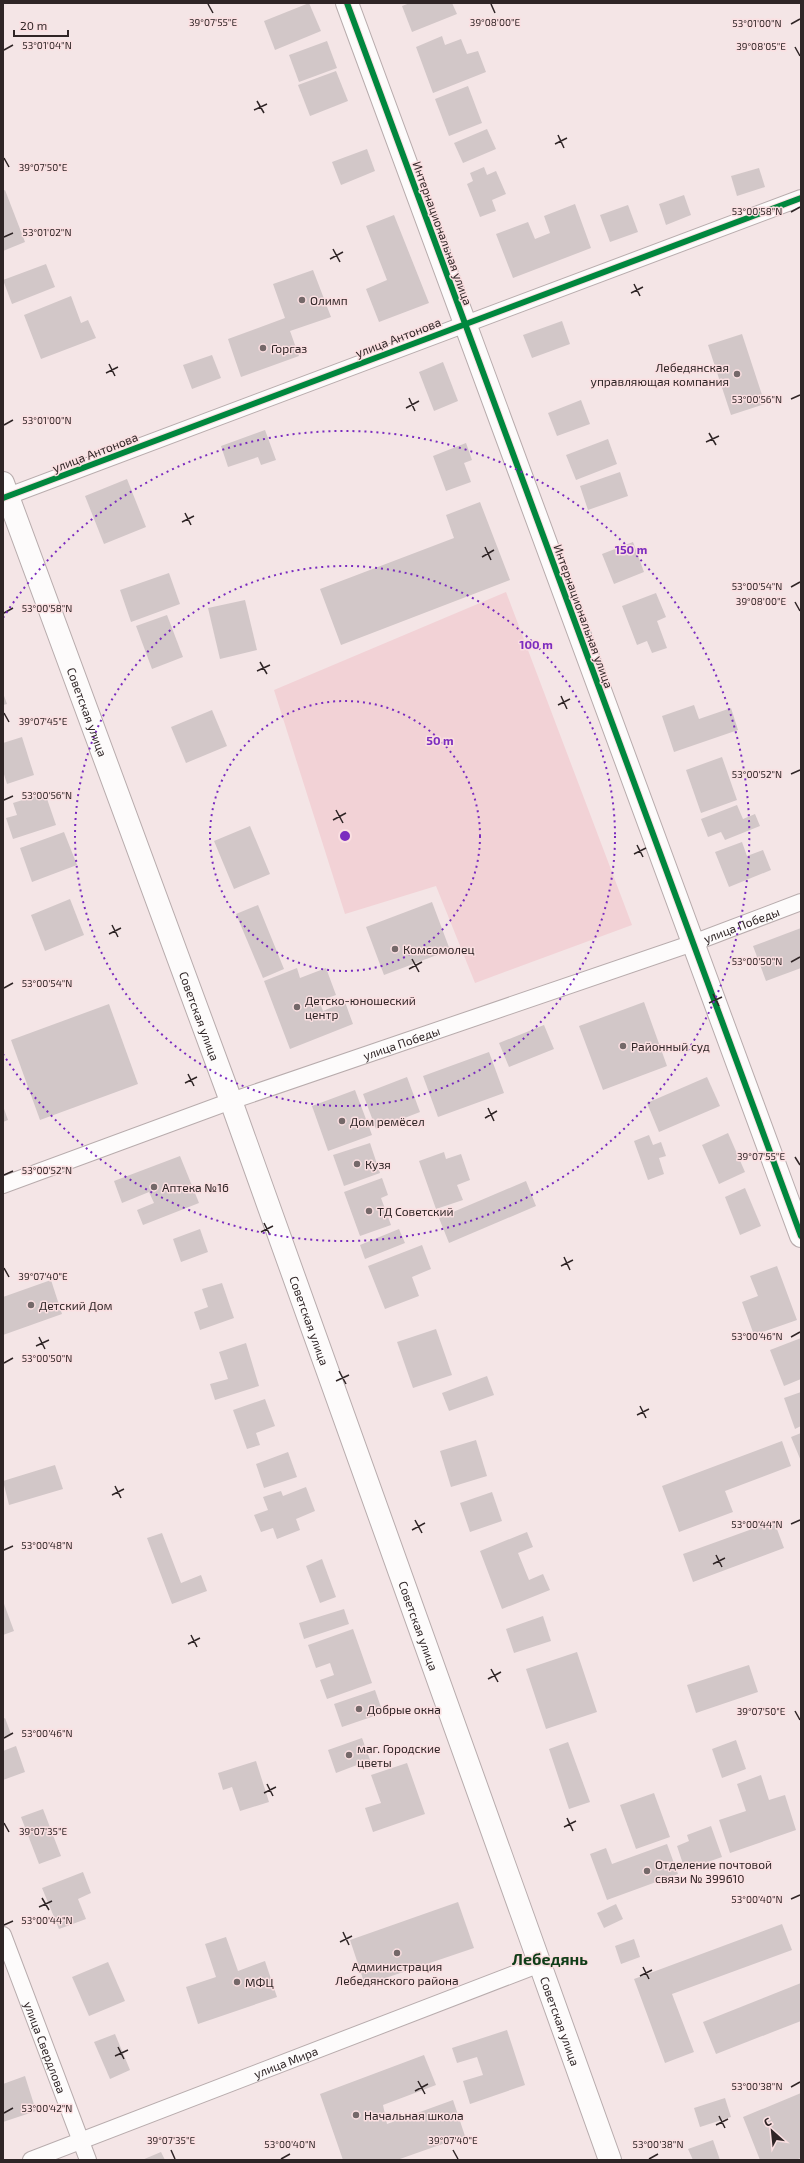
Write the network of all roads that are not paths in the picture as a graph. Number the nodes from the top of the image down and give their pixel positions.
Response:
1 (347, 3) edge
2 (801, 198) edge
3 (465, 324) junction
4 (5, 492) edge
5 (801, 902) edge
6 (693, 943) junction
7 (230, 1101) junction
8 (3, 1185) edge
9 (801, 1236) edge
10 (3, 1934) edge
11 (540, 1964) junction
12 (81, 2142) junction
13 (31, 2160) edge
14 (88, 2160) edge
15 (610, 2160) edge

1 - 3 main road, Интернациональная улица
2 - 3 street, улица Антонова
3 - 4 street, улица Антонова
3 - 6 main road, Интернациональная улица
4 - 7 main road, Советская улица
5 - 6 street, улица Победы
6 - 7 street, улица Победы
6 - 9 main road, Интернациональная улица
7 - 8 street, улица Победы
7 - 11 main road, Советская улица
10 - 12 street, улица Свердлова
11 - 12 street, улица Мира
11 - 15 main road, Советская улица
12 - 13 street, улица Мира
12 - 14 street, улица Свердлова

